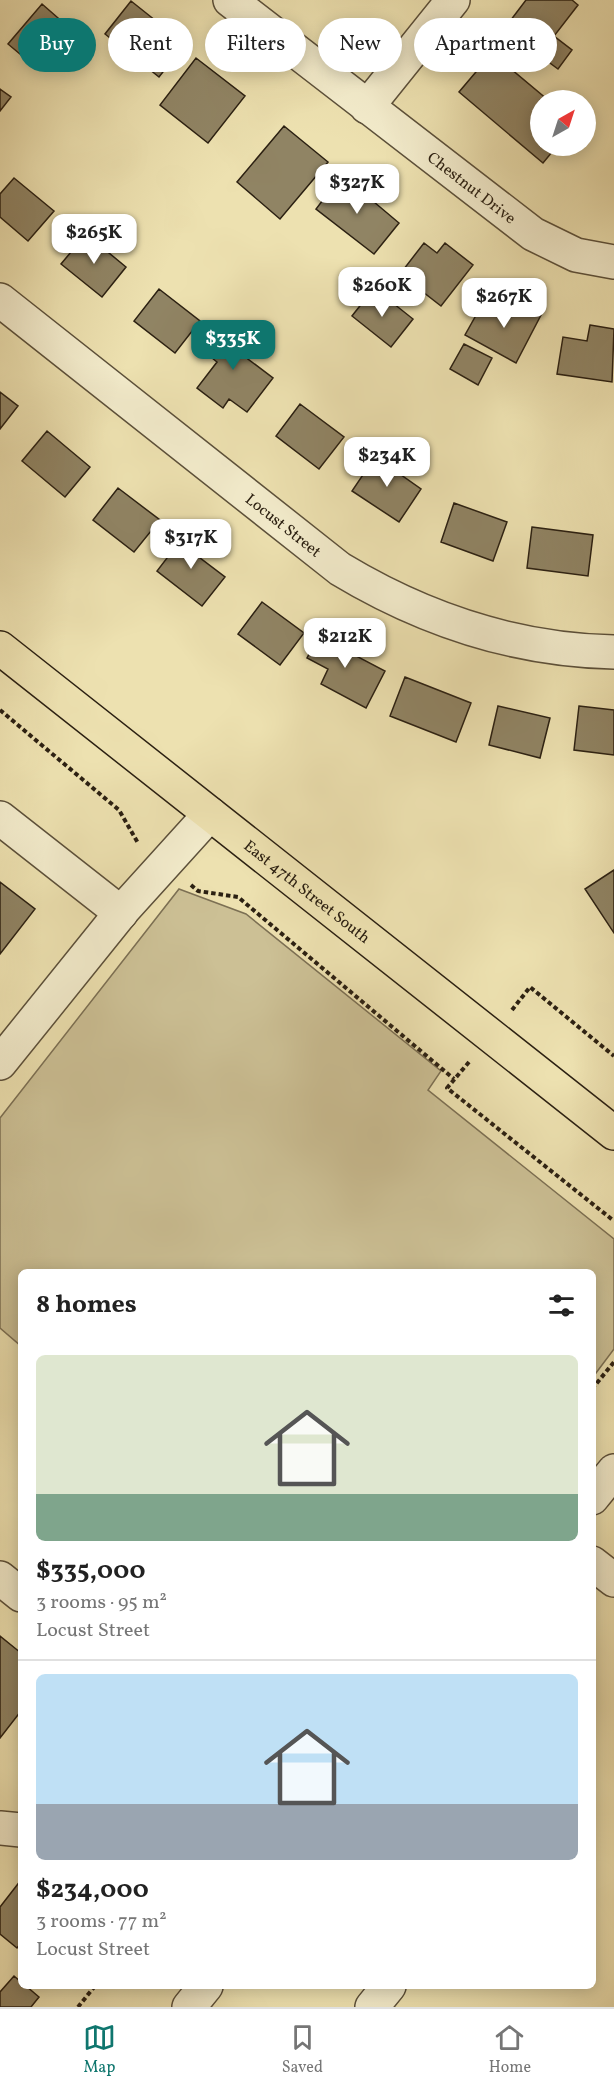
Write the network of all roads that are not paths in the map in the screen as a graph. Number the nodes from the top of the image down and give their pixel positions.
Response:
1 (230, 0) edge
2 (453, 0) edge
3 (367, 107) junction
4 (614, 262) edge
5 (0, 300) edge
6 (0, 648) edge
7 (614, 652) edge
8 (210, 814) junction
9 (0, 819) edge
10 (121, 914) junction
11 (0, 1063) edge
12 (614, 1133) edge
13 (614, 1471) edge
14 (596, 1493) edge
15 (596, 1566) edge
16 (0, 1578) edge
17 (614, 1580) edge
18 (18, 1593) edge
19 (0, 1828) edge
20 (18, 1830) edge
21 (204, 1989) edge
22 (387, 1989) edge
23 (189, 2007) edge
24 (372, 2007) edge

1 - 3 street, Chestnut Drive
2 - 3 street
3 - 4 street, Chestnut Drive
5 - 7 street, Locust Street
6 - 8 main road, East 47th Street South
8 - 10 street
8 - 12 main road, East 47th Street South
9 - 10 street
10 - 11 street
13 - 14 street
15 - 17 street
16 - 18 street
19 - 20 street
21 - 23 street
22 - 24 street

